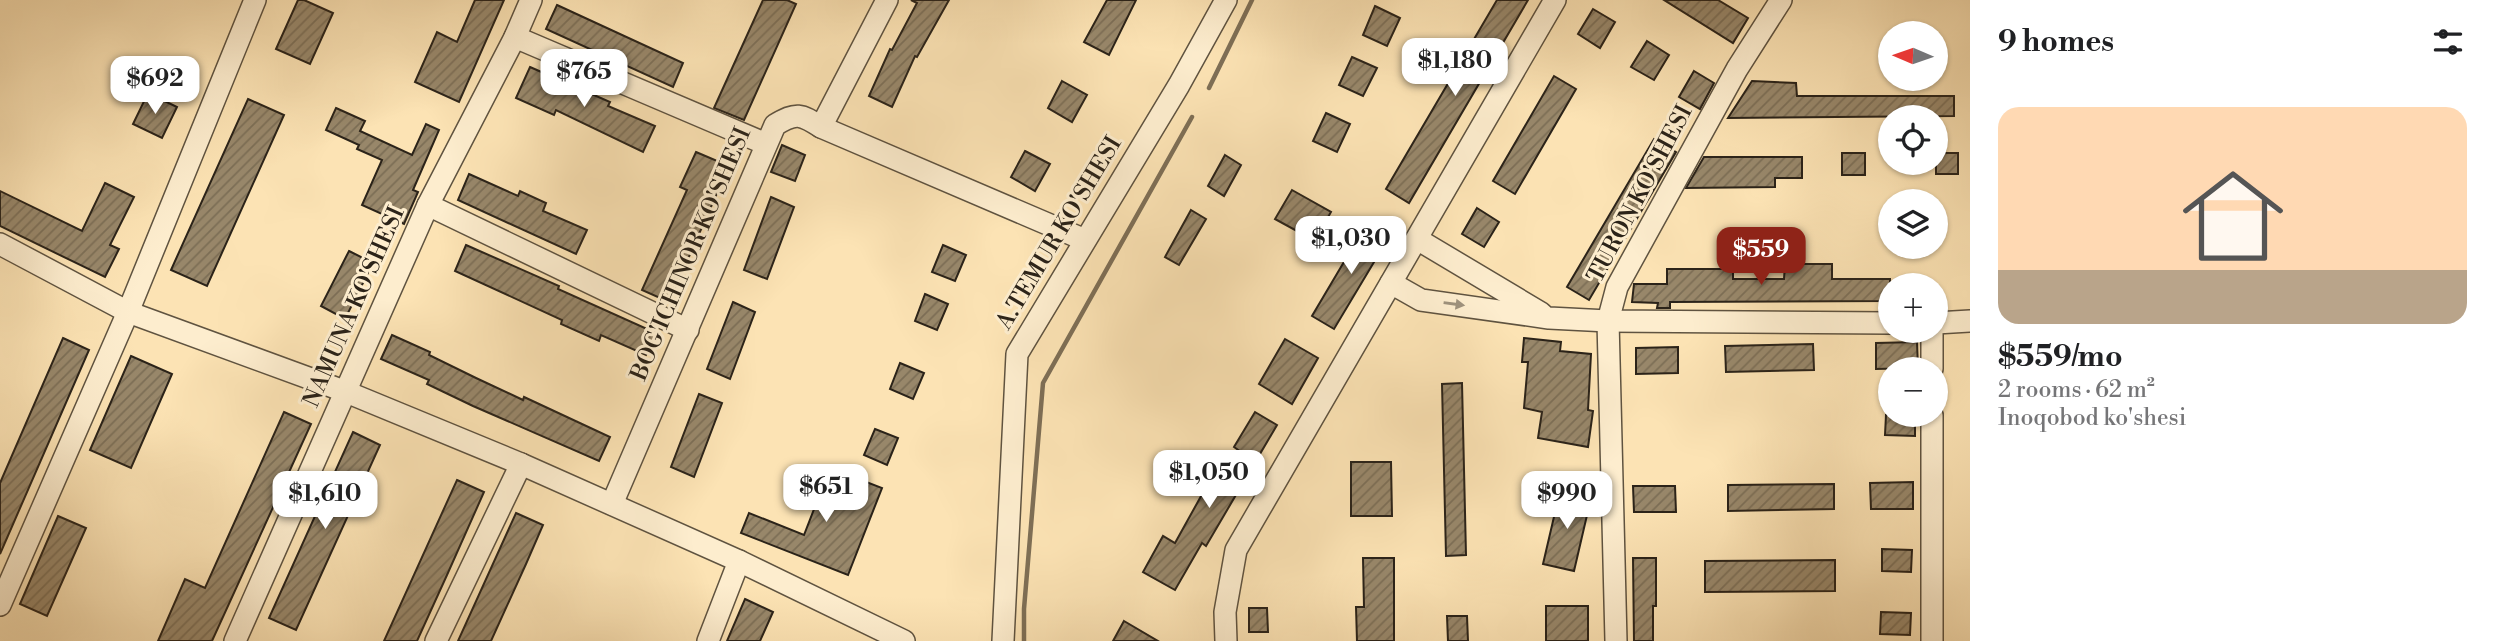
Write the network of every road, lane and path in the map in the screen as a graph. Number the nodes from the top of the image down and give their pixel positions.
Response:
1 (255, 0) edge
2 (531, 0) edge
3 (1226, 0) edge
4 (1555, 0) edge
5 (1781, 0) edge
6 (881, 2) edge
7 (515, 37) junction
8 (821, 127) junction
9 (766, 144) junction
10 (428, 205) junction
11 (1417, 239) junction
12 (1084, 240) junction
13 (0, 244) edge
14 (1391, 283) junction
15 (128, 312) junction
16 (1549, 318) junction
17 (1608, 321) junction
18 (1970, 321) edge
19 (1948, 322) edge
20 (1878, 323) edge
21 (688, 330) junction
22 (344, 391) junction
23 (1932, 427) edge
24 (521, 464) junction
25 (612, 504) junction
26 (739, 561) junction
27 (0, 605) edge
28 (235, 641) edge
29 (436, 641) edge
30 (708, 641) edge
31 (904, 641) edge
32 (1003, 641) edge
33 (1226, 641) edge
34 (1616, 641) edge
35 (1932, 641) edge

1 - 15 street
2 - 7 street, NAMUNA KO'SHESI
3 - 12 street, A.TEMUR KO'SHESI
4 - 11 street
5 - 17 street, TURON KO'SHESI
6 - 8 street
7 - 9 street
7 - 10 street, NAMUNA KO'SHESI
8 - 9 street, BOG'ICHINOR KO'SHESI
8 - 12 street
9 - 21 street, BOG'ICHINOR KO'SHESI
10 - 21 street
10 - 22 street, NAMUNA KO'SHESI
11 - 14 street
11 - 16 street
12 - 32 street, A.TEMUR KO'SHESI
13 - 15 street
14 -> 16 street
14 - 33 street
15 - 22 street
15 - 27 street
16 - 17 street
17 - 20 street
17 - 34 street, TURON KO'SHESI
18 - 19 street
21 - 25 street, BOG'ICHINOR KO'SHESI
22 - 24 street
22 - 28 street, NAMUNA KO'SHESI
23 - 35 street
24 - 25 street
24 - 29 street
25 - 26 street
26 - 30 street
26 - 31 street

